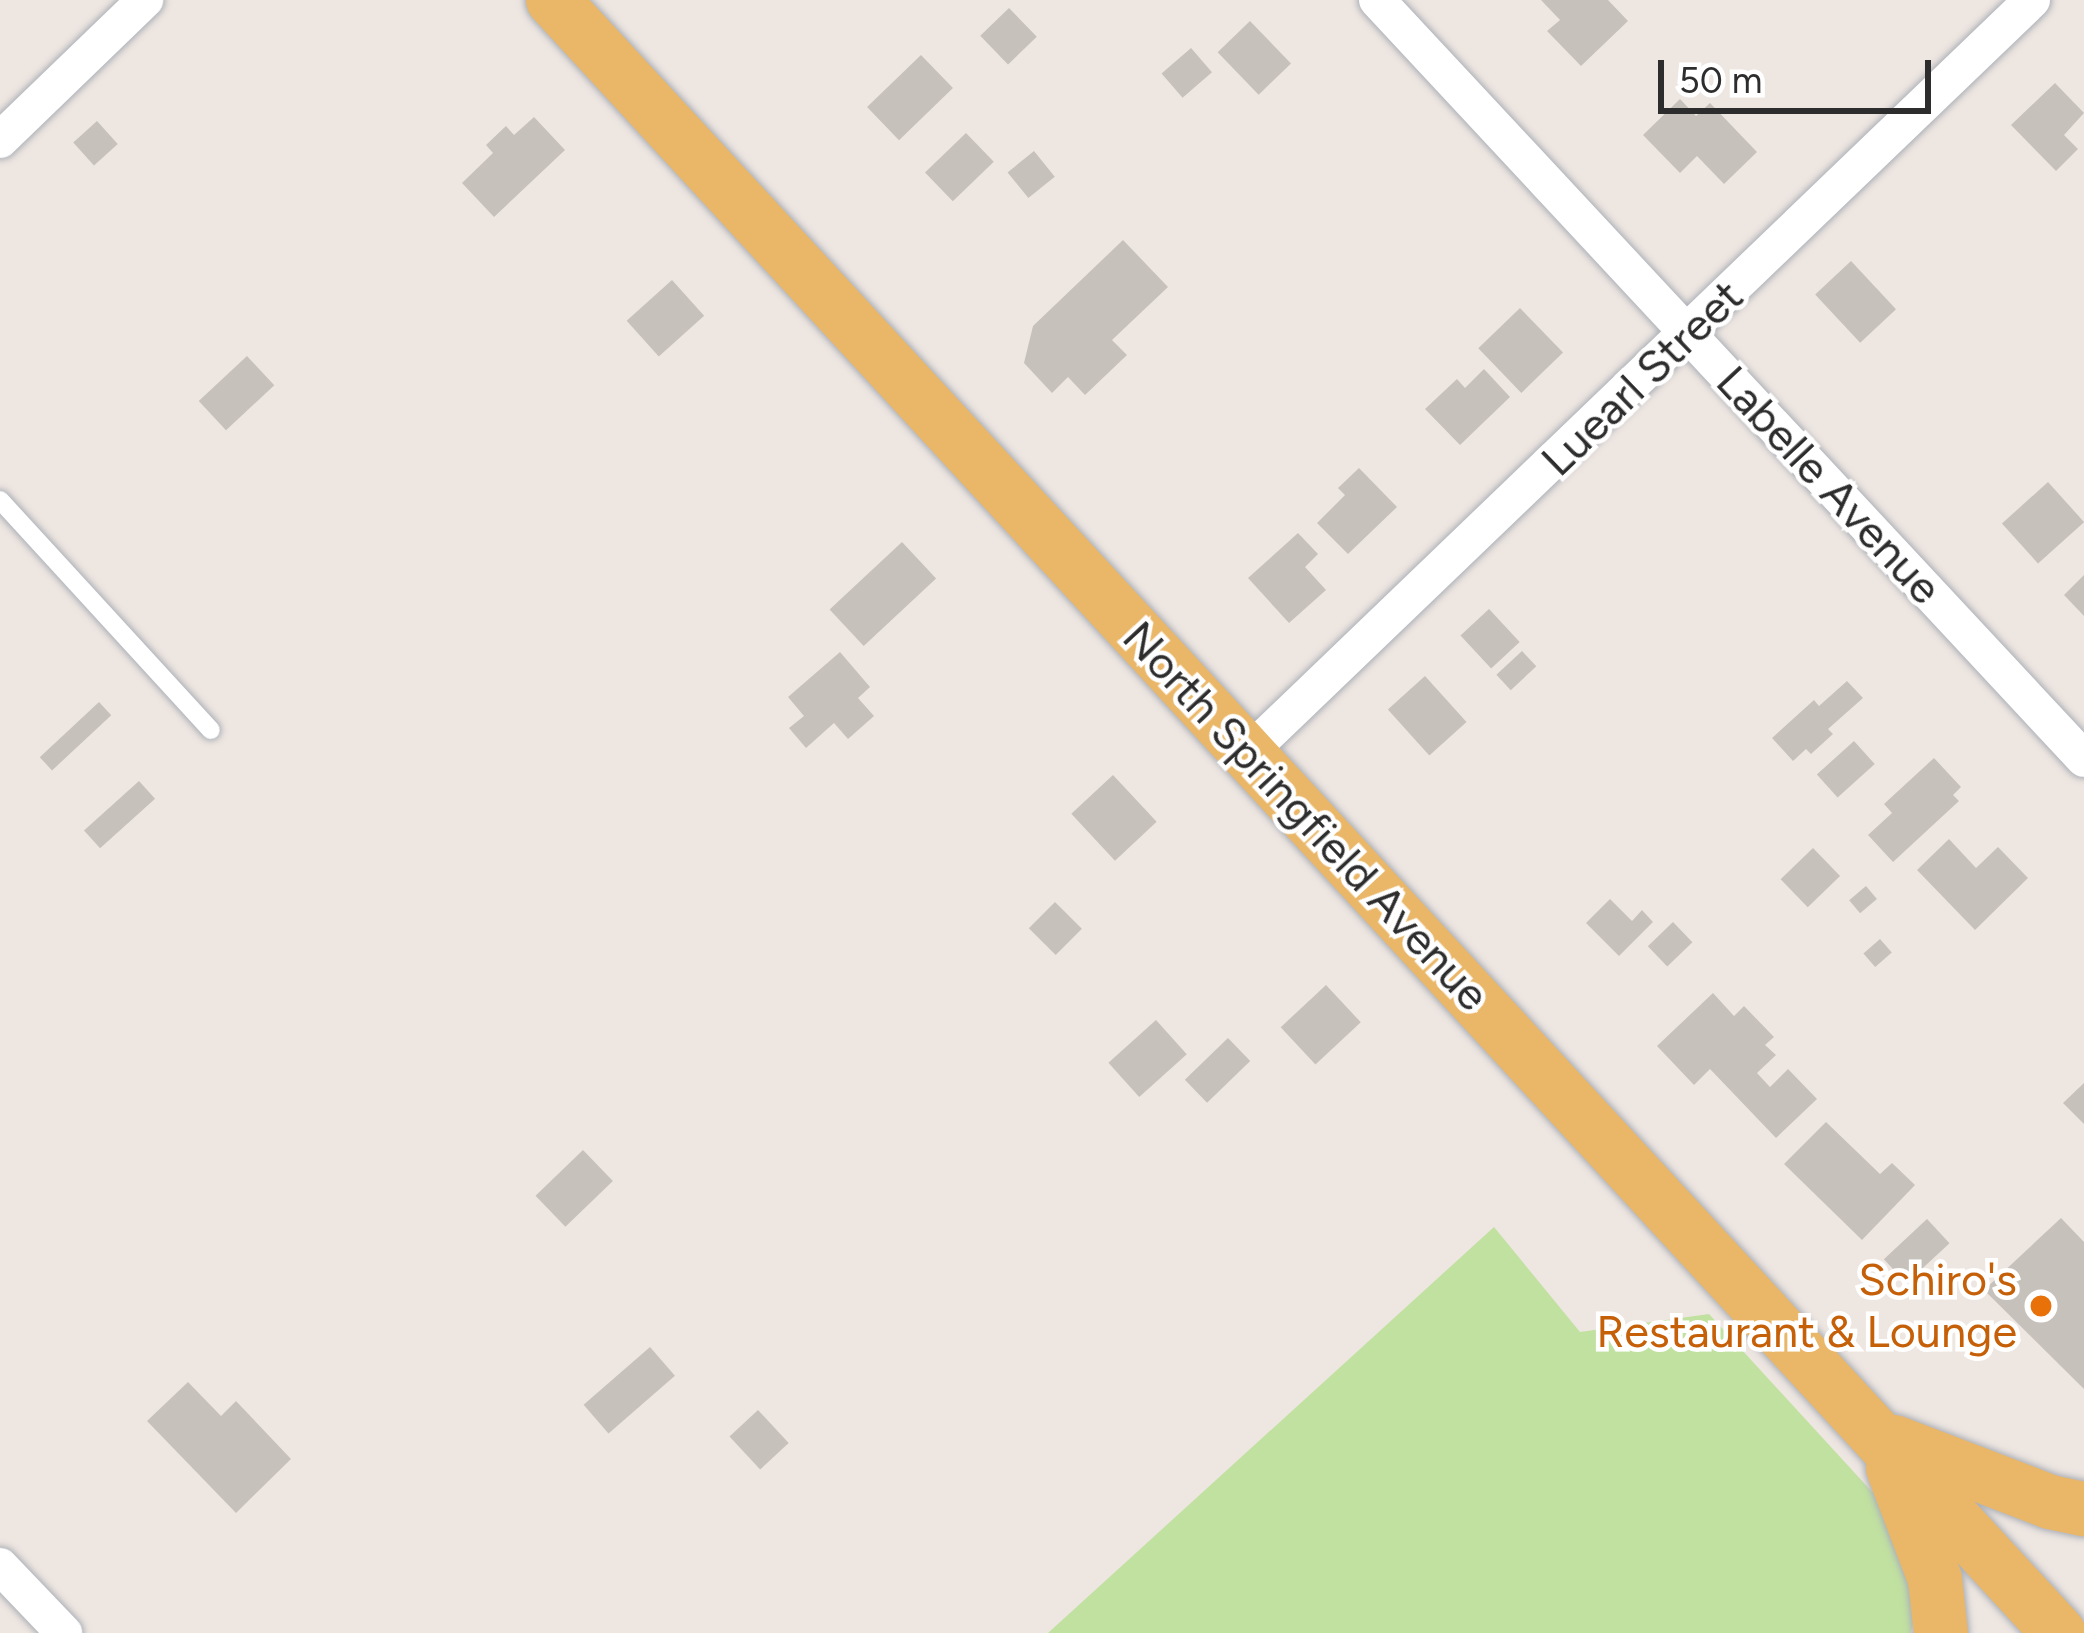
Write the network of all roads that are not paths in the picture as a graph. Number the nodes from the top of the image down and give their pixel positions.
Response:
1 (145, 0) edge
2 (553, 0) edge
3 (1377, 0) edge
4 (2032, 0) edge
5 (0, 140) edge
6 (1689, 334) junction
7 (0, 500) edge
8 (211, 730) dead end
9 (1248, 753) junction
10 (2084, 759) edge
11 (1882, 1438) junction
12 (2084, 1509) edge
13 (0, 1566) edge
14 (64, 1633) edge
15 (1941, 1633) edge
16 (2059, 1633) edge

1 - 5 street
2 - 9 main road, North Springfield Avenue
3 - 6 street, Labelle Avenue
4 - 6 street, Luearl Street
6 - 9 street, Luearl Street
6 - 10 street, Labelle Avenue
7 - 8 lane
9 - 11 main road, North Springfield Avenue
11 - 12 main road
11 - 15 main road
11 - 16 main road, North Springfield Avenue
13 - 14 street

